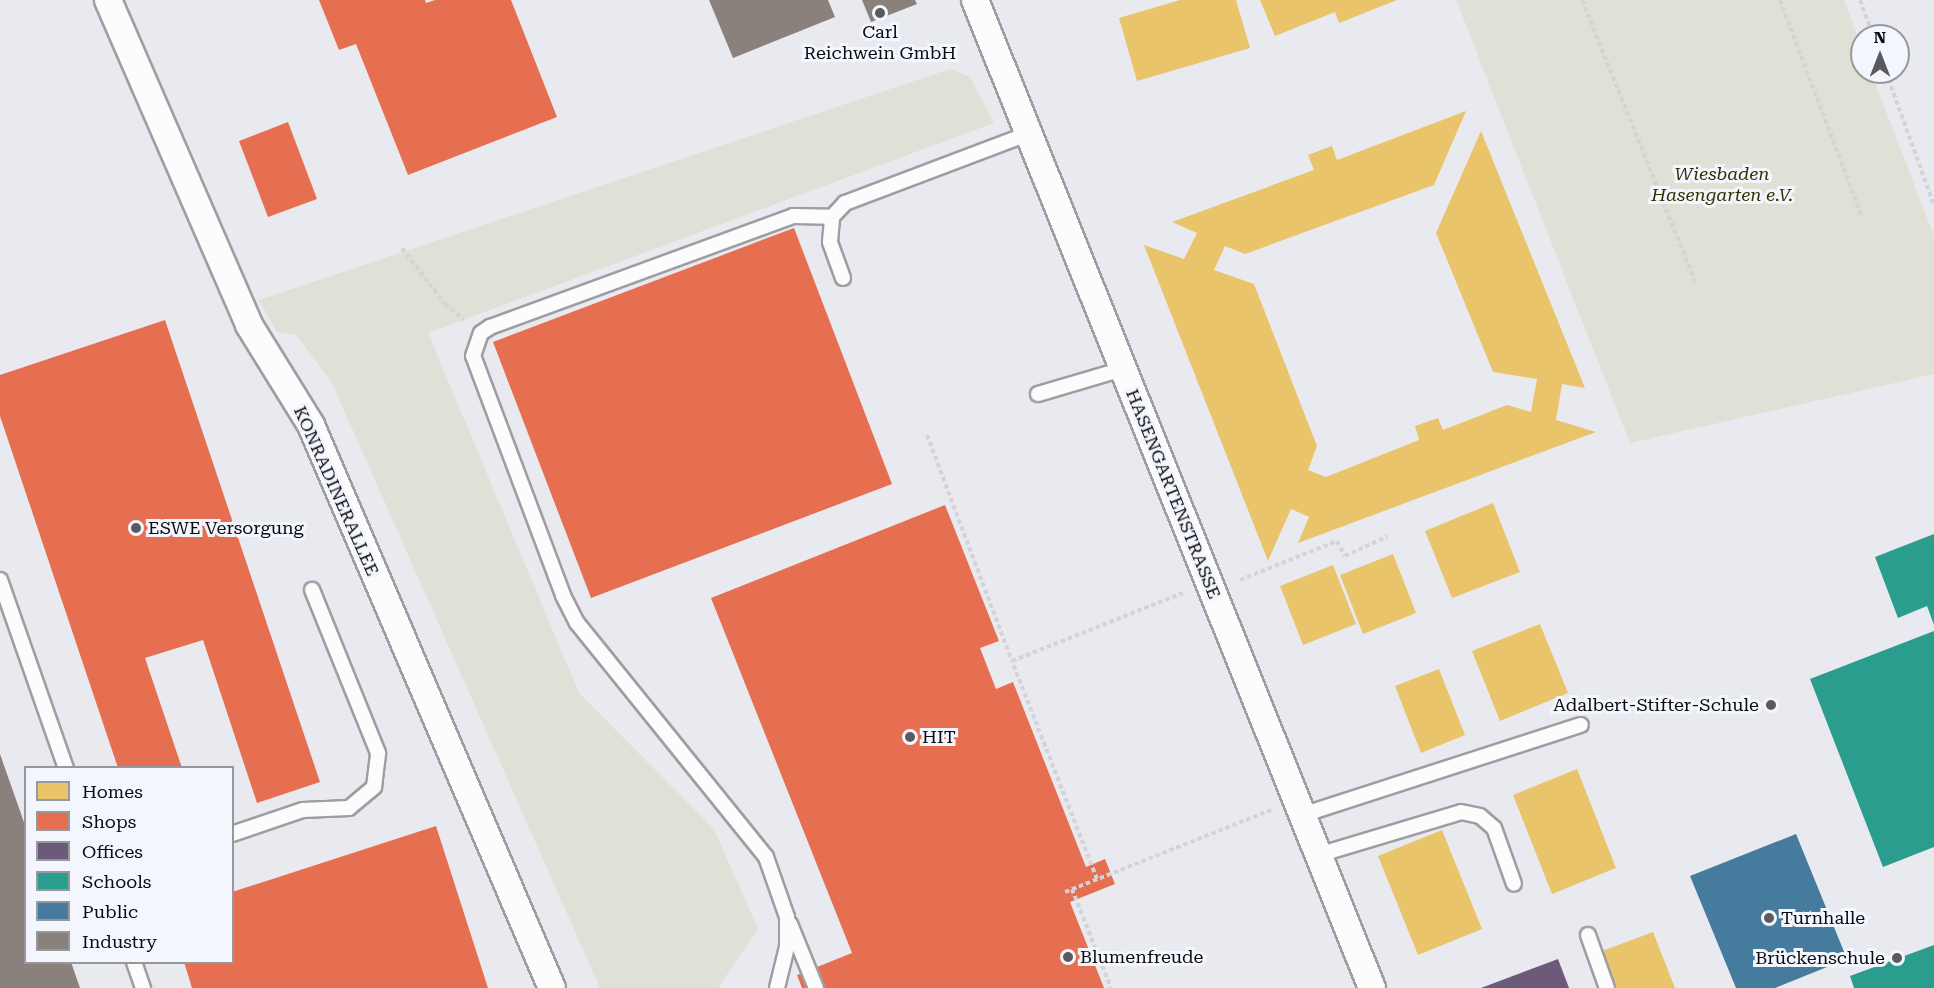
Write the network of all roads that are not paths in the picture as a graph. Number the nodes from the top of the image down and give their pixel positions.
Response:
1 (108, 0) edge
2 (975, 0) edge
3 (1030, 133) junction
4 (832, 217) junction
5 (843, 278) dead end
6 (1123, 369) junction
7 (1038, 394) dead end
8 (0, 580) edge
9 (312, 590) dead end
10 (1581, 725) dead end
11 (65, 766) edge
12 (1299, 807) junction
13 (234, 833) edge
14 (1318, 855) junction
15 (1514, 884) dead end
16 (787, 917) junction
17 (1588, 934) dead end
18 (134, 964) edge
19 (143, 988) edge
20 (552, 988) edge
21 (777, 988) edge
22 (816, 988) edge
23 (1372, 988) edge
24 (1607, 988) edge

1 - 20 street, KONRADINERALLEE
2 - 3 street, HASENGARTENSTRASSE
3 - 4 lane
3 - 6 street, HASENGARTENSTRASSE
4 - 5 lane
4 - 16 lane
6 - 7 lane
6 - 12 street, HASENGARTENSTRASSE
8 - 11 lane
9 - 13 lane
10 - 12 lane
12 - 14 street, HASENGARTENSTRASSE
14 - 15 lane
14 - 23 street, HASENGARTENSTRASSE
16 - 21 lane
16 - 22 lane
17 - 24 lane
18 - 19 lane

